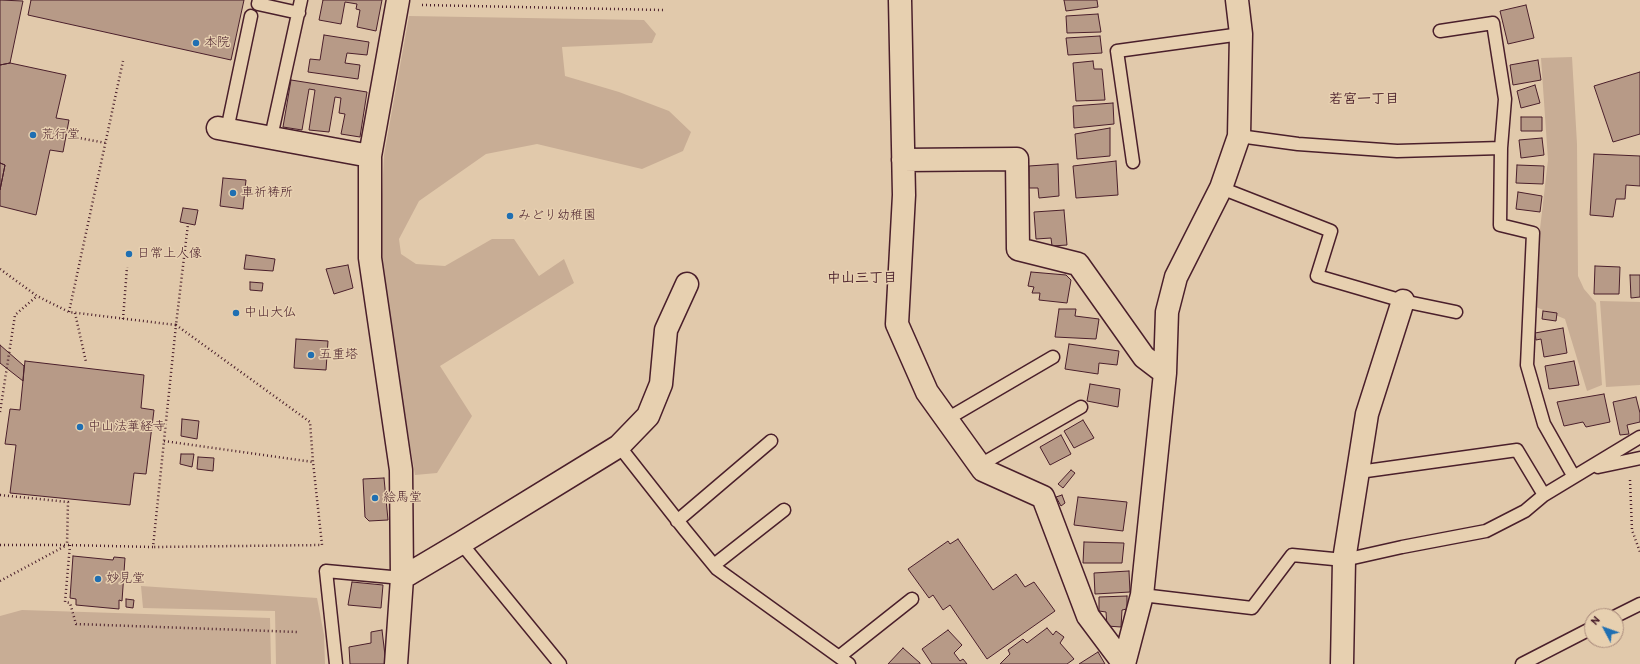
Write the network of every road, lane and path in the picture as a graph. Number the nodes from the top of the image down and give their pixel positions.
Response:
1 (259, 0) edge
2 (301, 0) edge
3 (900, 0) edge
4 (1238, 0) edge
5 (397, 2) edge
6 (663, 10) dead end
7 (298, 13) junction
8 (251, 16) dead end
9 (1440, 31) dead end
10 (1241, 34) junction
11 (123, 61) dead end
12 (222, 129) joint
13 (69, 136) dead end
14 (1239, 136) junction
15 (271, 137) junction
16 (106, 143) junction
17 (1501, 148) junction
18 (370, 156) junction
19 (904, 160) junction
20 (1133, 162) dead end
21 (1221, 188) junction
22 (188, 224) dead end
23 (127, 267) dead end
24 (0, 269) edge
25 (687, 284) dead end
26 (37, 296) junction
27 (1403, 301) junction
28 (69, 312) junction
29 (1456, 312) dead end
30 (75, 313) junction
31 (122, 319) junction
32 (176, 325) junction
33 (1053, 357) dead end
34 (86, 362) dead end
35 (1165, 373) junction
36 (1081, 407) dead end
37 (0, 412) edge
38 (947, 419) junction
39 (1640, 437) edge
40 (164, 441) junction
41 (771, 441) dead end
42 (619, 446) junction
43 (1635, 459) edge
44 (313, 462) junction
45 (980, 465) junction
46 (1585, 470) junction
47 (1359, 472) junction
48 (1574, 477) junction
49 (1544, 495) junction
50 (0, 496) edge
51 (784, 510) dead end
52 (677, 521) junction
53 (462, 543) junction
54 (0, 545) edge
55 (68, 545) junction
56 (153, 547) junction
57 (1640, 552) edge
58 (1344, 560) junction
59 (714, 565) junction
60 (402, 578) junction
61 (0, 581) edge
62 (1142, 595) junction
63 (912, 599) dead end
64 (1640, 604) edge
65 (1624, 612) edge
66 (298, 632) dead end
67 (1584, 632) edge
68 (845, 660) edge
69 (336, 664) edge
70 (396, 664) edge
71 (560, 664) edge
72 (1124, 664) edge
73 (1342, 664) edge
74 (1522, 664) edge

1 - 7 lane
2 - 7 lane
3 - 19 street
4 - 10 street
5 - 6 path
5 - 18 street
7 - 15 lane
8 - 12 lane
9 - 17 lane
10 - 14 street
10 - 20 lane
11 - 16 path
12 - 15 street
13 - 16 path
14 - 17 lane
14 - 21 street
15 - 18 street
16 - 28 path
17 - 48 lane
18 - 60 street
19 - 35 street
19 - 38 street
21 - 27 lane
21 - 35 street
22 - 32 path
23 - 31 path
24 - 26 path
25 - 42 street
26 - 28 path
26 - 37 path
27 - 29 lane
27 - 47 street
28 - 30 path
30 - 31 path
30 - 34 path
31 - 32 path
32 - 40 path
32 - 44 path
33 - 38 lane
35 - 62 street
36 - 45 lane
38 - 45 street
39 - 46 lane
40 - 44 path
40 - 56 path
41 - 52 lane
42 - 52 lane
42 - 53 street
43 - 46 lane
43 - 57 path
44 - 56 path
45 - 72 street
46 - 48 lane
47 - 49 lane
47 - 58 street
48 - 49 lane
49 - 58 lane
50 - 55 path
51 - 59 lane
52 - 59 lane
53 - 60 street
53 - 71 lane
54 - 55 path
55 - 56 path
55 - 61 path
55 - 66 path
58 - 62 lane
58 - 73 street
59 - 68 lane
60 - 69 lane
60 - 70 street
62 - 72 street
63 - 68 lane
64 - 65 lane
67 - 74 lane

